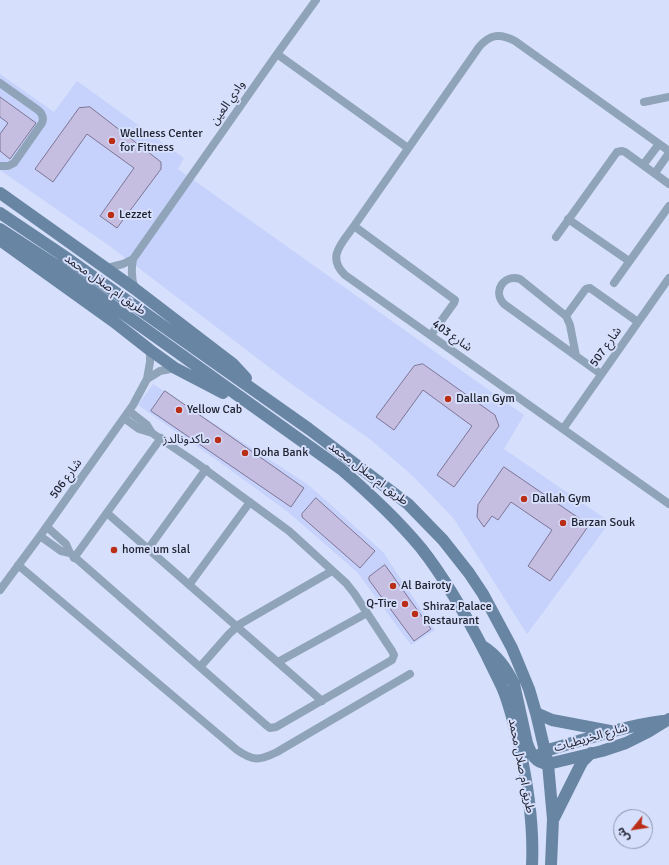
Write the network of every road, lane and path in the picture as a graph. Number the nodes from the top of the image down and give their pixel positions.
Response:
1 (316, 0) edge
2 (277, 54) junction
3 (0, 82) edge
4 (669, 97) edge
5 (644, 102) dead end
6 (408, 148) junction
7 (666, 148) edge
8 (643, 165) junction
9 (0, 166) edge
10 (655, 173) junction
11 (669, 184) edge
12 (0, 193) edge
13 (669, 206) edge
14 (0, 213) edge
15 (568, 219) junction
16 (354, 226) junction
17 (0, 229) edge
18 (556, 237) dead end
19 (0, 240) edge
20 (133, 259) junction
21 (629, 261) junction
22 (107, 268) junction
23 (669, 278) edge
24 (614, 283) dead end
25 (135, 289) junction
26 (566, 316) junction
27 (638, 322) junction
28 (430, 335) junction
29 (150, 350) junction
30 (576, 356) junction
31 (176, 368) junction
32 (601, 374) junction
33 (147, 379) junction
34 (252, 389) junction
35 (245, 400) junction
36 (126, 415) junction
37 (562, 429) junction
38 (161, 438) junction
39 (206, 469) junction
40 (250, 502) junction
41 (669, 504) edge
42 (107, 513) junction
43 (47, 527) junction
44 (40, 536) junction
45 (148, 549) junction
46 (72, 556) junction
47 (18, 565) junction
48 (332, 570) junction
49 (189, 585) junction
50 (0, 590) edge
51 (367, 613) junction
52 (236, 627) junction
53 (481, 646) junction
54 (278, 662) junction
55 (200, 667) junction
56 (410, 674) dead end
57 (322, 701) junction
58 (536, 713) junction
59 (668, 720) edge
60 (613, 732) junction
61 (545, 751) junction
62 (591, 754) junction
63 (535, 759) junction
64 (548, 764) junction
65 (525, 775) junction
66 (553, 819) junction
67 (532, 865) edge
68 (551, 865) edge

1 - 2 street, وادي العين
2 - 6 street
2 - 20 street, وادي العين
3 - 9 street
4 - 5 street
6 - 7 street, شارع 403
6 - 16 street, شارع 403
7 - 8 street
7 - 10 street
8 - 10 street
8 - 15 street
10 - 11 street
12 - 22 street
13 - 21 street
14 - 34 street, طريق ام صلال محمد
15 - 18 street
15 - 21 street
16 - 28 street, شارع 403
16 - 28 street
17 - 35 street, طريق ام صلال محمد
19 - 29 street
20 - 22 street
20 - 25 street
21 - 24 street
22 - 25 street
23 - 27 street, شارع 507
25 - 34 street
26 - 27 street
26 - 30 street
26 - 30 street
27 - 32 street, شارع 507
28 - 37 street, شارع 403
29 - 31 street
29 - 33 street, شارع 506
30 - 32 street
31 - 33 street
31 - 35 street
32 - 37 street, شارع 507
33 - 36 street, شارع 506
34 - 58 street, طريق ام صلال محمد
35 - 53 street, طريق ام صلال محمد
36 - 38 street
36 - 43 street, شارع 506
37 - 41 street, شارع 403
38 - 39 street
38 - 42 street
39 - 40 street
39 - 45 street
40 - 48 street
40 - 49 street
42 - 45 street
42 - 46 street
43 - 44 street, شارع 506
43 - 46 street
44 - 46 street
44 - 47 street, شارع 506
45 - 49 street
46 - 55 street
47 - 50 street, شارع 506
47 - 56 street
48 - 51 street
48 - 52 street
49 - 52 street
51 - 54 street
51 - 57 street
52 - 54 street
52 - 55 street
53 - 63 street
53 - 65 street, طريق ام صلال محمد
54 - 57 street
55 - 57 street
58 - 60 street
58 - 61 street, طريق ام صلال محمد
59 - 60 street, شارع الخريطيات
59 - 62 street, شارع الخريطيات
60 - 61 street, شارع الخريطيات
61 - 63 street, شارع الخريطيات
61 - 64 street, طريق ام صلال محمد
62 - 64 street, شارع الخريطيات
62 - 66 street
63 - 64 street
63 - 65 street, شارع الخريطيات
64 - 66 street, طريق ام صلال محمد
65 - 67 street, طريق ام صلال محمد
66 - 68 street, طريق ام صلال محمد

